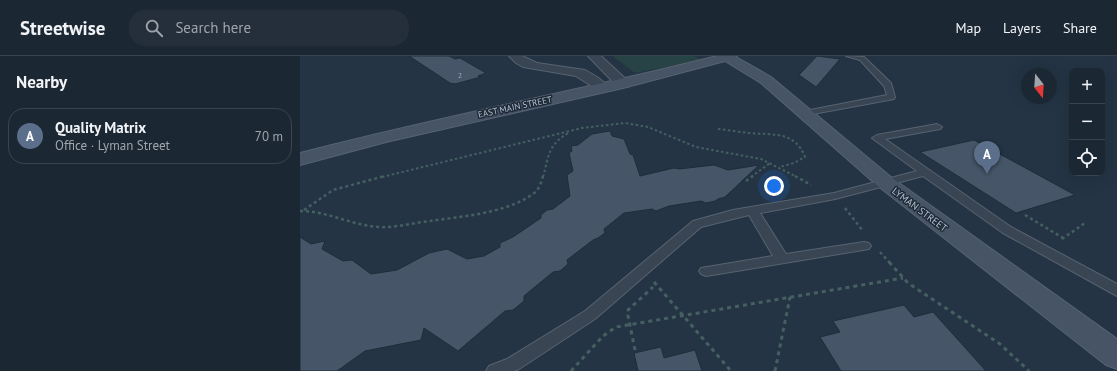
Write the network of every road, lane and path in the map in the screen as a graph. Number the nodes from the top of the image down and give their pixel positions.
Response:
1 (515, 56) edge
2 (594, 56) edge
3 (849, 56) edge
4 (729, 57) edge
5 (582, 74) junction
6 (623, 84) junction
7 (604, 88) junction
8 (805, 114) junction
9 (937, 127) dead end
10 (718, 128) dead end
11 (572, 130) junction
12 (300, 159) edge
13 (770, 163) junction
14 (779, 167) junction
15 (925, 172) junction
16 (746, 181) dead end
17 (885, 182) junction
18 (812, 185) dead end
19 (844, 207) dead end
20 (304, 210) junction
21 (300, 211) edge
22 (753, 211) junction
23 (1025, 215) dead end
24 (1085, 223) dead end
25 (864, 231) dead end
26 (1063, 238) junction
27 (1056, 243) dead end
28 (864, 246) dead end
29 (879, 250) dead end
30 (782, 259) junction
31 (706, 271) dead end
32 (903, 278) junction
33 (1117, 291) edge
34 (790, 297) junction
35 (682, 315) junction
36 (630, 324) junction
37 (635, 350) dead end
38 (1117, 356) edge
39 (495, 371) edge
40 (571, 371) edge
41 (731, 371) edge
42 (775, 371) edge
43 (1029, 371) edge

1 - 5 street
2 - 5 street
2 - 6 street
3 - 8 lane
4 - 6 street, EAST MAIN STREET
4 - 8 street, LYMAN STREET
5 - 7 street
6 - 7 street, EAST MAIN STREET
7 - 12 street, EAST MAIN STREET
8 - 17 street, LYMAN STREET
9 - 15 lane
10 - 14 path
11 - 13 path
11 - 20 path
11 - 20 path
13 - 14 path
13 - 16 path
14 - 18 path
15 - 17 lane
15 - 33 lane
17 - 22 lane
17 - 38 street, LYMAN STREET
19 - 25 path
20 - 21 path
22 - 30 lane
22 - 39 lane
23 - 26 path
24 - 26 path
26 - 27 path
28 - 30 lane
29 - 32 path
30 - 31 lane
32 - 34 path
32 - 43 path
34 - 35 path
34 - 42 path
35 - 36 path
35 - 36 path
35 - 41 path
36 - 37 path
36 - 40 path

